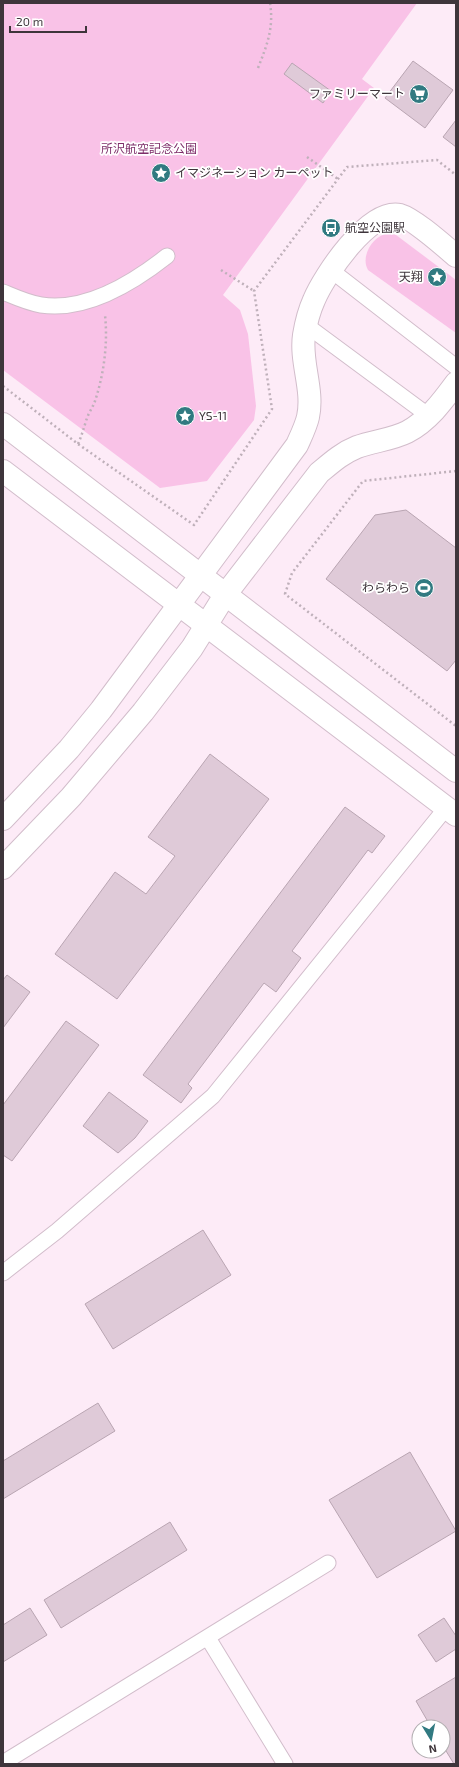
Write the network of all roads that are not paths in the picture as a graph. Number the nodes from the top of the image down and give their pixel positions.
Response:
1 (167, 256) dead end
2 (456, 256) edge
3 (332, 271) junction
4 (3, 292) edge
5 (306, 325) junction
6 (456, 367) edge
7 (456, 383) edge
8 (429, 416) junction
9 (3, 424) edge
10 (3, 471) edge
11 (200, 575) junction
12 (225, 595) junction
13 (178, 605) junction
14 (206, 625) junction
15 (456, 771) edge
16 (451, 812) edge
17 (3, 819) edge
18 (3, 868) edge
19 (3, 1273) edge
20 (328, 1563) dead end
21 (208, 1638) junction
22 (3, 1763) edge
23 (285, 1764) edge

1 - 4 lane
2 - 3 street
3 - 5 street
3 - 6 lane
5 - 8 lane
5 - 11 street
7 - 8 street
8 - 12 street
9 - 11 street
10 - 13 street
11 - 12 street
11 - 13 street
12 - 14 street
12 - 15 street
13 - 14 street
13 - 17 street
14 - 16 street
14 - 18 street
16 - 19 lane
20 - 21 lane
21 - 22 lane
21 - 23 lane

